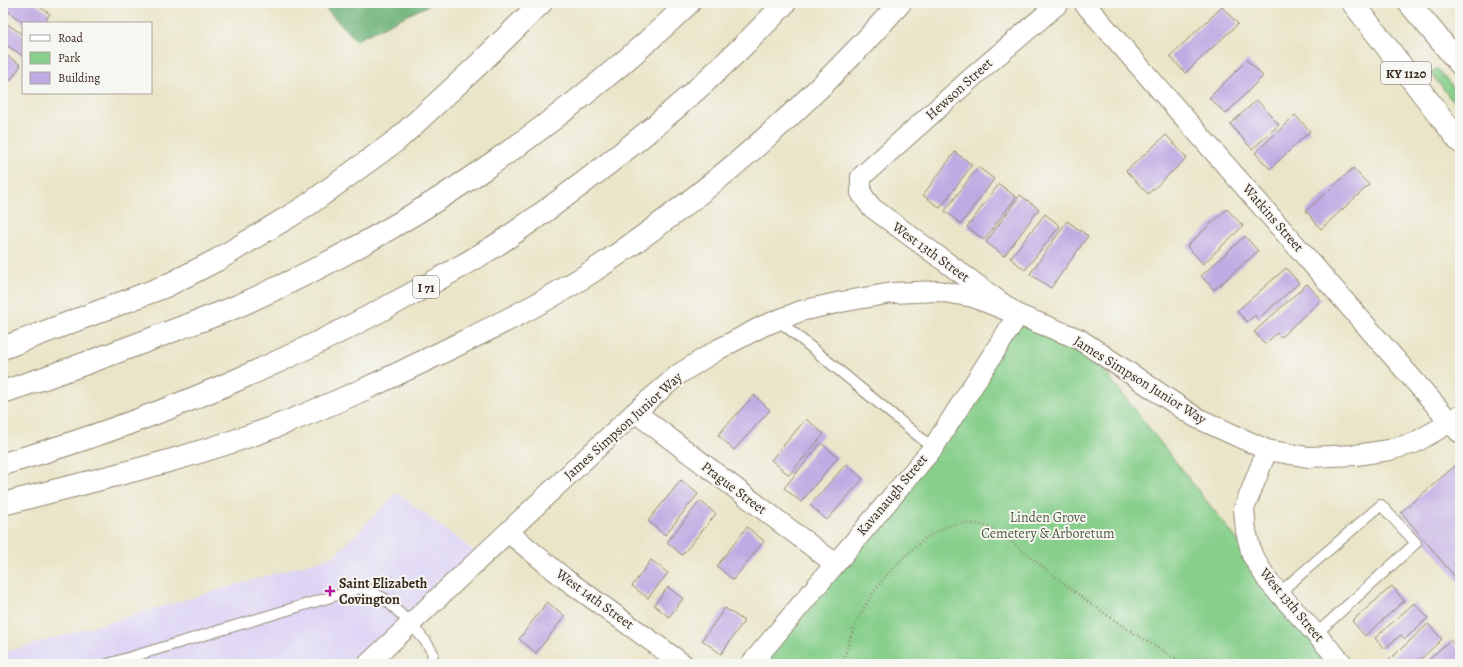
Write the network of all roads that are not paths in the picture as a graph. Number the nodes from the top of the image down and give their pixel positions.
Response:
1 (541, 3) edge
2 (689, 3) edge
3 (785, 3) edge
4 (900, 3) edge
5 (1059, 3) edge
6 (1084, 3) edge
7 (1352, 3) edge
8 (1409, 3) edge
9 (1460, 64) edge
10 (1460, 142) edge
11 (861, 177) joint
12 (1018, 315) junction
13 (778, 320) junction
14 (3, 348) edge
15 (3, 392) edge
16 (635, 412) junction
17 (1457, 423) edge
18 (933, 448) junction
19 (1267, 450) junction
20 (3, 464) edge
21 (3, 504) edge
22 (508, 532) junction
23 (834, 563) junction
24 (1279, 593) junction
25 (411, 624) junction
26 (1316, 634) junction
27 (108, 664) edge
28 (368, 664) edge
29 (431, 664) edge
30 (683, 664) edge
31 (751, 664) edge
32 (1343, 664) edge

1 - 14 main road
2 - 15 main road
3 - 20 main road, I 71
4 - 21 main road
5 - 11 street, Hewson Street
6 - 17 street, Watkins Street
7 - 10 main road, KY 1120
8 - 9 main road
11 - 12 street, West 13th Street
12 - 13 street, James Simpson Junior Way
12 - 18 street, Kavanaugh Street
12 - 19 street, James Simpson Junior Way
13 - 16 street, James Simpson Junior Way
13 - 18 lane
16 - 22 street, James Simpson Junior Way
16 - 23 street, Prague Street
17 - 19 street, James Simpson Junior Way
18 - 23 street, Kavanaugh Street
19 - 24 street, West 13th Street
22 - 25 street, James Simpson Junior Way
22 - 30 street, West 14th Street
23 - 31 street, Kavanaugh Street
24 - 26 street, West 13th Street
24 - 26 lane
25 - 27 lane
25 - 28 street, James Simpson Junior Way
25 - 29 lane
26 - 32 street, West 13th Street

